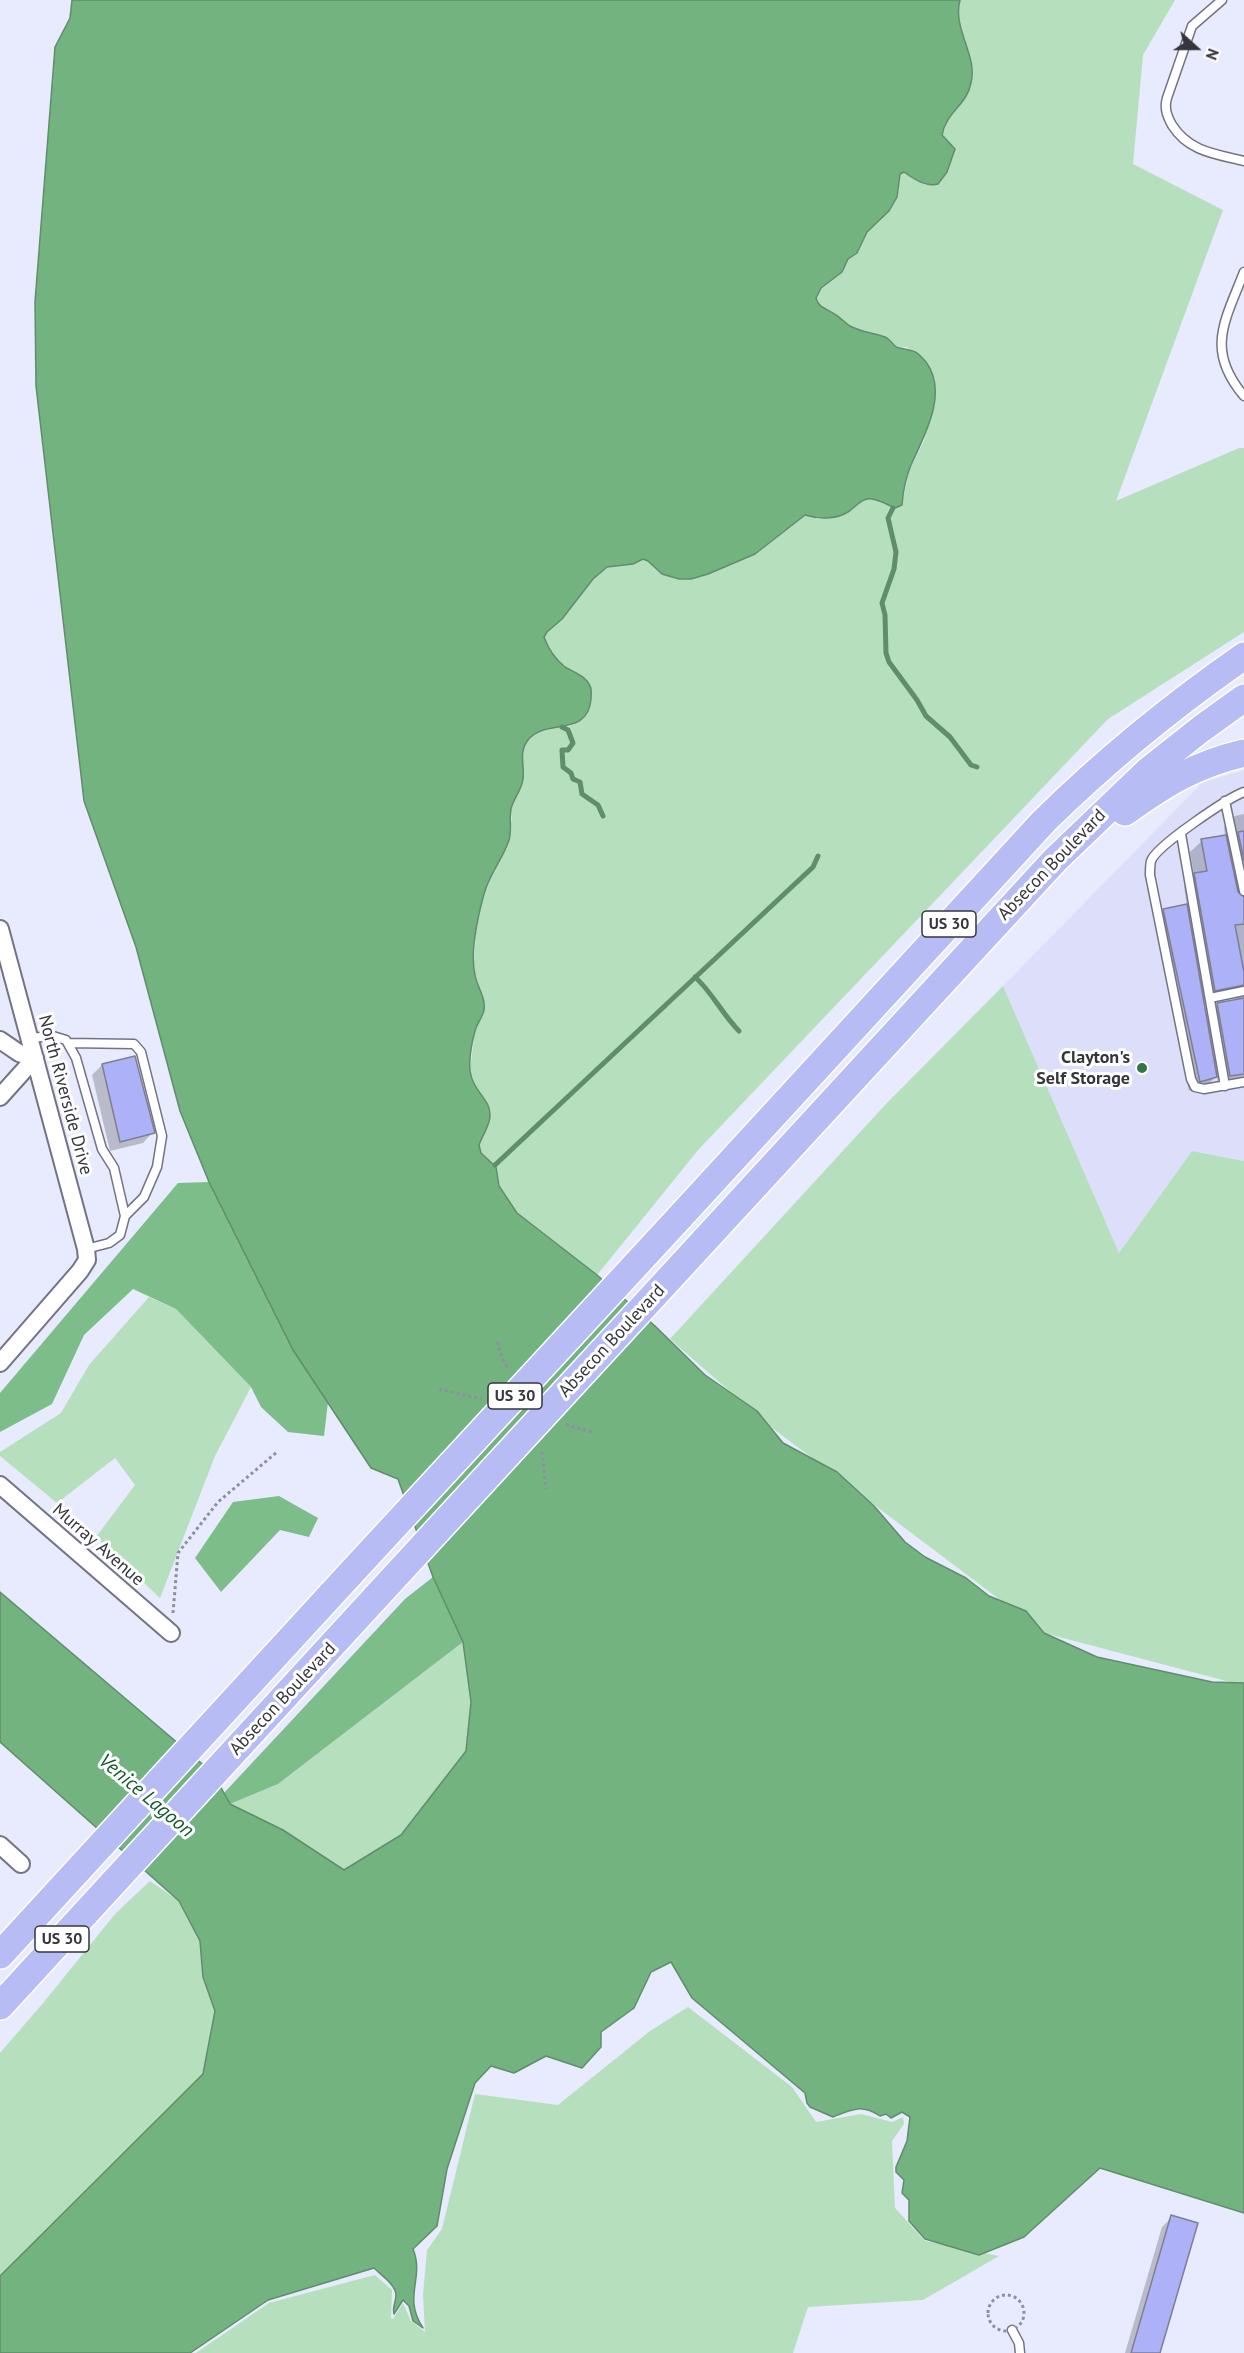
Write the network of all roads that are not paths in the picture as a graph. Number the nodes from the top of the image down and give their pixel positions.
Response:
1 (1222, 0) edge
2 (1244, 161) edge
3 (1244, 272) edge
4 (1244, 396) edge
5 (1244, 656) edge
6 (1244, 698) edge
7 (1244, 753) edge
8 (1244, 792) edge
9 (1225, 801) junction
10 (1181, 834) junction
11 (1055, 861) junction
12 (1244, 891) edge
13 (0, 928) edge
14 (1244, 991) edge
15 (1210, 998) junction
16 (29, 1038) junction
17 (0, 1040) edge
18 (68, 1042) junction
19 (35, 1058) junction
20 (1244, 1082) edge
21 (1225, 1086) junction
22 (0, 1097) edge
23 (125, 1216) junction
24 (86, 1249) junction
25 (0, 1363) edge
26 (0, 1485) edge
27 (171, 1633) road end
28 (0, 1845) edge
29 (21, 1864) dead end
30 (0, 1955) edge
31 (0, 2006) edge
32 (1012, 2330) road end
33 (1020, 2353) edge

1 - 2 lane
3 - 4 lane
5 - 30 highway, Absecon Boulevard / US 30, bridge
6 - 11 highway, Absecon Boulevard / US 30
7 - 11 highway
8 - 9 lane
9 - 10 lane
9 - 12 lane
10 - 15 lane
10 - 21 lane
11 - 31 highway, Absecon Boulevard / US 30, bridge
13 - 16 street, North Riverside Drive
14 - 15 lane
15 - 21 lane
16 - 18 lane
16 - 19 street, North Riverside Drive
17 - 19 street
18 - 23 lane
18 - 23 lane
19 - 22 street
19 - 24 street, North Riverside Drive
20 - 21 lane
23 - 24 lane
24 - 25 street
26 - 27 street, Murray Avenue
28 - 29 street
32 - 33 lane

